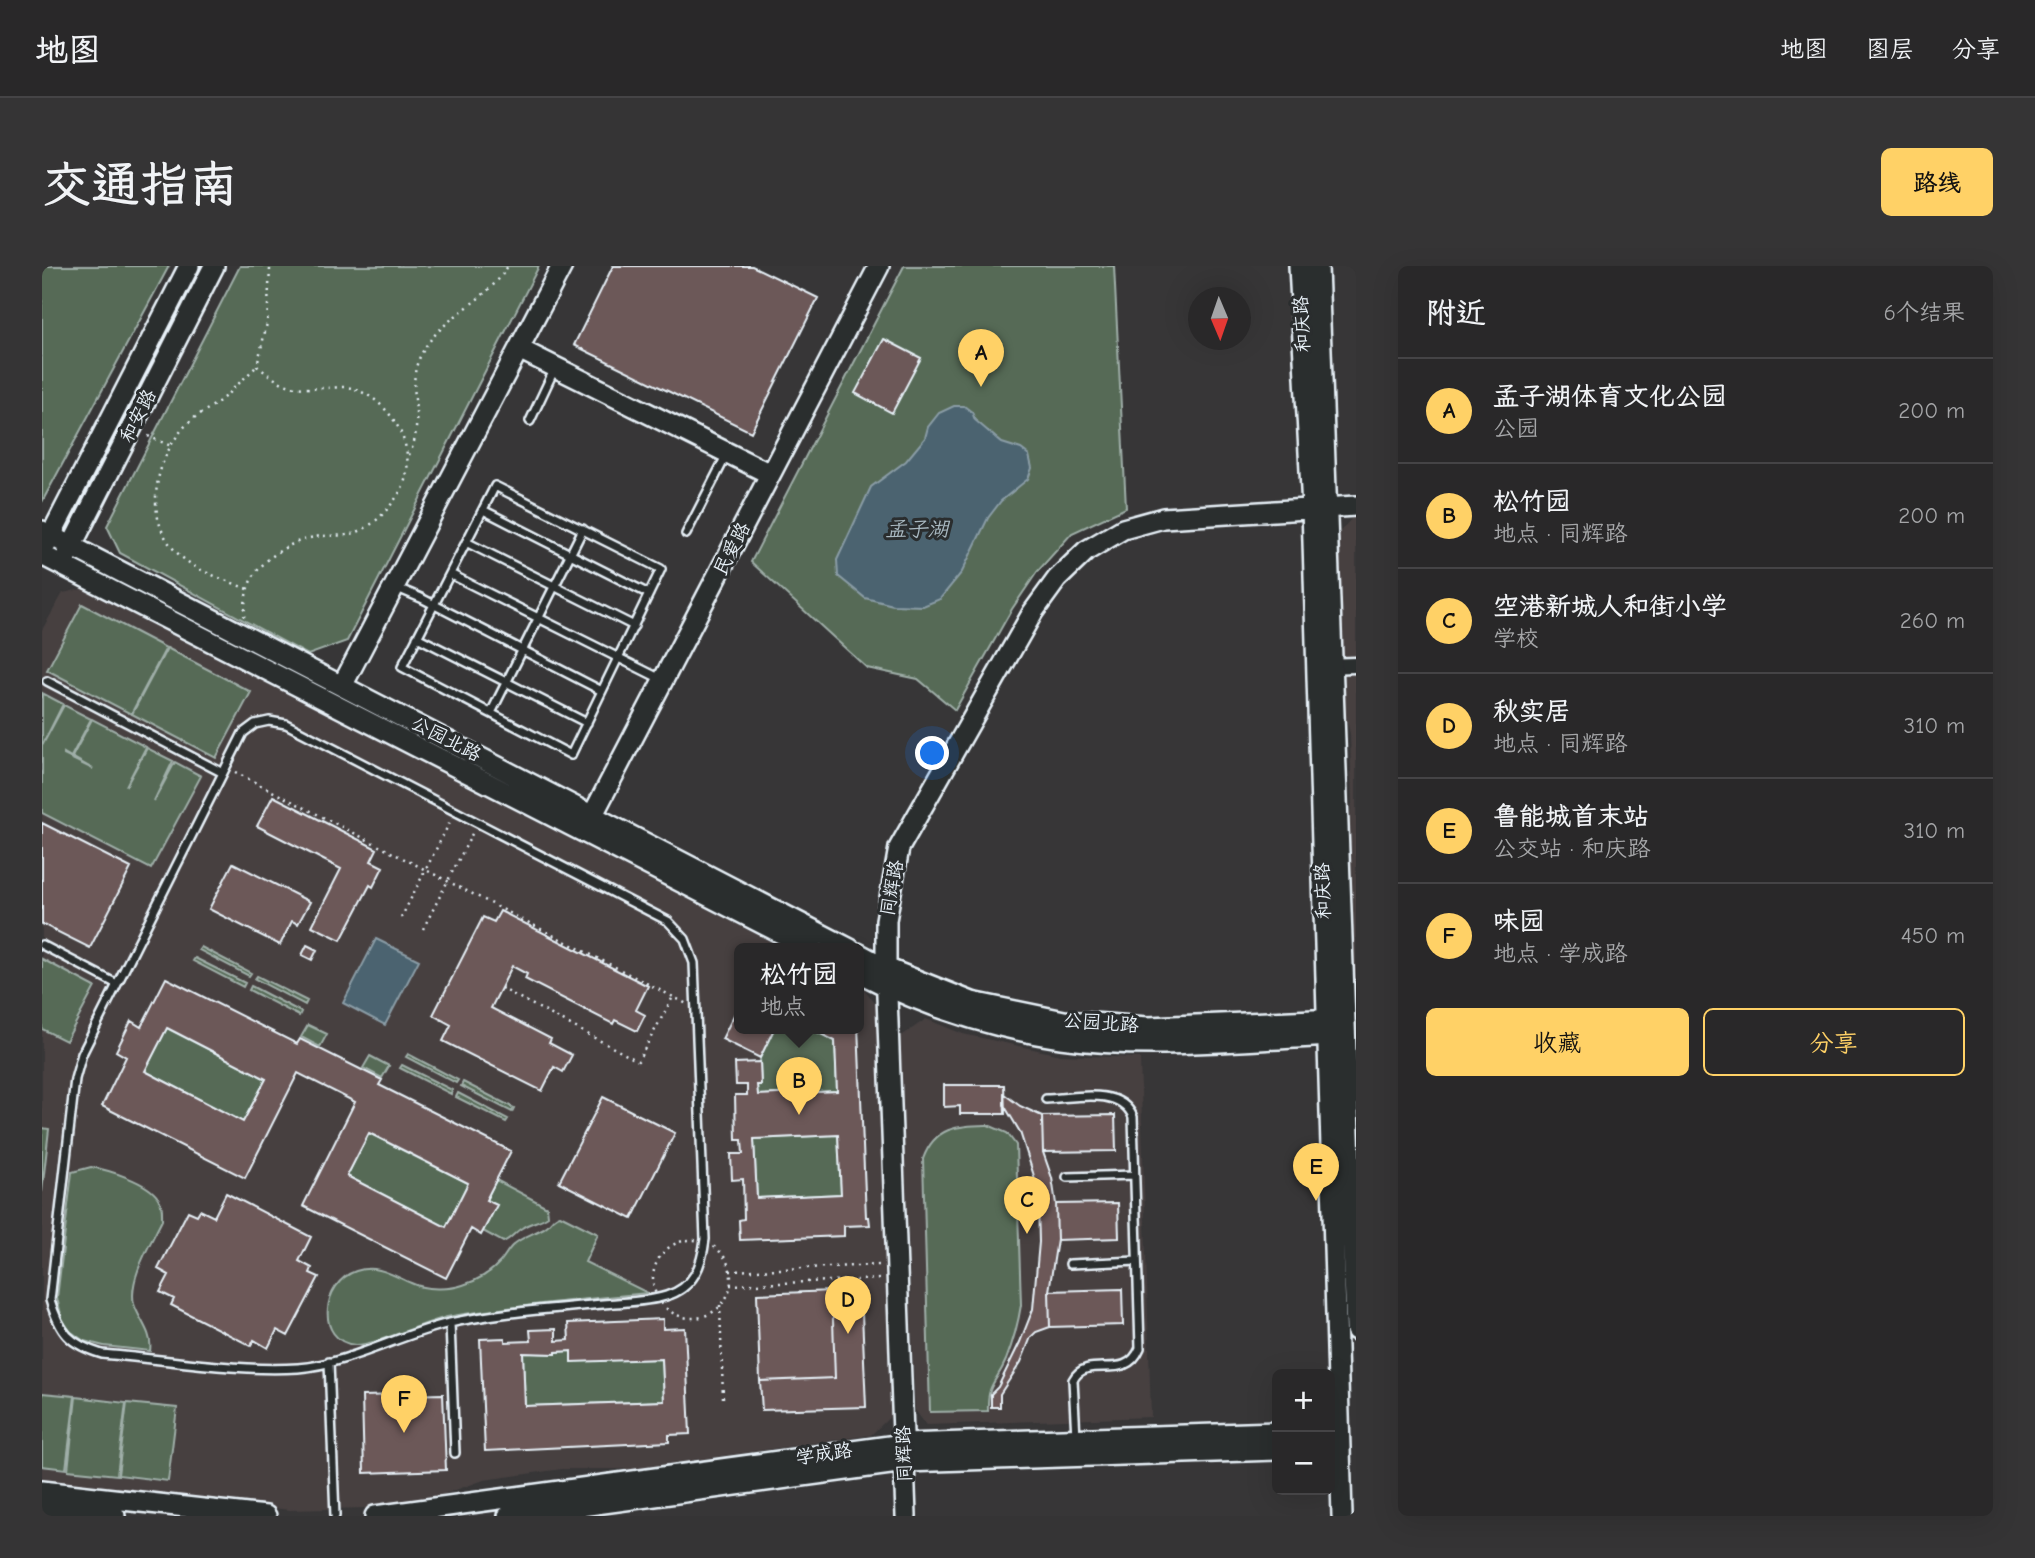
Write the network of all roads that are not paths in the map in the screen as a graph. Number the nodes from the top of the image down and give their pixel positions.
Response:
1 (189, 266) edge
2 (214, 266) edge
3 (562, 266) edge
4 (879, 266) edge
5 (1299, 266) edge
6 (1318, 266) edge
7 (519, 349) junction
8 (555, 367) junction
9 (530, 421) dead end
10 (728, 453) junction
11 (770, 474) junction
12 (1356, 506) edge
13 (1319, 508) junction
14 (483, 510) junction
15 (583, 529) junction
16 (686, 534) dead end
17 (467, 542) junction
18 (44, 543) edge
19 (72, 546) junction
20 (570, 554) junction
21 (61, 565) junction
22 (450, 574) junction
23 (554, 586) junction
24 (394, 587) junction
25 (649, 594) junction
26 (434, 605) junction
27 (538, 618) junction
28 (634, 626) junction
29 (417, 637) junction
30 (522, 650) junction
31 (618, 659) junction
32 (1356, 665) edge
33 (1324, 666) junction
34 (47, 681) dead end
35 (663, 681) junction
36 (506, 682) junction
37 (342, 686) junction
38 (602, 691) junction
39 (491, 713) junction
40 (587, 723) junction
41 (224, 770) junction
42 (588, 823) junction
43 (801, 943) edge
44 (838, 943) edge
45 (42, 945) edge
46 (864, 957) edge
47 (864, 973) edge
48 (886, 977) junction
49 (117, 985) junction
50 (1342, 1027) edge
51 (1046, 1100) dead end
52 (1135, 1175) junction
53 (1067, 1177) dead end
54 (1353, 1179) edge
55 (1138, 1261) junction
56 (1070, 1264) dead end
57 (1348, 1278) edge
58 (450, 1323) junction
59 (1356, 1330) edge
60 (329, 1362) junction
61 (1272, 1432) edge
62 (1076, 1438) junction
63 (1342, 1439) edge
64 (1272, 1450) edge
65 (455, 1453) dead end
66 (904, 1453) junction
67 (42, 1490) edge
68 (42, 1508) edge
69 (115, 1516) edge
70 (266, 1516) edge
71 (335, 1516) edge
72 (375, 1516) edge
73 (508, 1516) edge
74 (906, 1516) edge
75 (1342, 1516) edge

1 - 18 main road, 和安路
2 - 19 main road, 和安路
3 - 7 main road
4 - 11 main road, 民爱路
5 - 13 main road, 和庆路
6 - 13 main road, 和庆路
7 - 8 main road
7 - 24 main road
8 - 9 lane
8 - 10 main road
10 - 11 main road
10 - 16 lane
11 - 35 main road, 民爱路
12 - 13 main road, 同辉路
13 - 33 main road, 和庆路
13 - 48 main road, 同辉路
14 - 15 lane
14 - 17 lane
14 - 20 lane
15 - 20 lane
15 - 25 lane
17 - 22 lane
17 - 23 lane
18 - 19 main road, 公园北路
18 - 21 main road, 公园北路
19 - 21 main road, 和安路
19 - 37 main road, 公园北路
20 - 23 lane
20 - 25 lane
21 - 42 main road, 公园北路
22 - 26 lane
22 - 27 lane
23 - 27 lane
23 - 28 lane
24 - 26 lane
24 - 37 main road
25 - 28 lane
26 - 29 lane
26 - 30 lane
27 - 30 lane
27 - 31 lane
28 - 31 lane
29 - 36 lane
29 - 39 lane
30 - 36 lane
30 - 38 lane
31 - 35 lane
31 - 38 lane
32 - 33 street
33 - 50 main road, 和庆路
34 - 41 lane
35 - 42 main road, 民爱路
36 - 39 lane
36 - 40 lane
37 - 42 main road, 公园北路
38 - 40 lane
39 - 40 lane
41 - 49 lane
41 - 58 lane
42 - 43 main road, 公园北路
42 - 44 main road, 公园北路
45 - 49 lane
46 - 48 main road, 公园北路
47 - 48 main road, 公园北路
48 - 50 main road, 公园北路
48 - 66 main road, 同辉路
49 - 60 lane
50 - 54 main road, 和庆路
50 - 57 main road, 和庆路
51 - 52 lane
52 - 53 lane
52 - 55 lane
54 - 57 main road, 和庆路
55 - 56 lane
55 - 62 lane
57 - 59 main road, 和庆路
57 - 63 main road, 和庆路
58 - 60 lane
58 - 65 lane
60 - 71 lane
61 - 62 main road, 学成路
62 - 66 main road, 学成路
63 - 75 main road, 和庆路
64 - 66 main road, 学成路
66 - 72 main road, 学成路
66 - 73 main road, 学成路
66 - 74 main road, 同辉路
67 - 70 main road
68 - 69 main road

